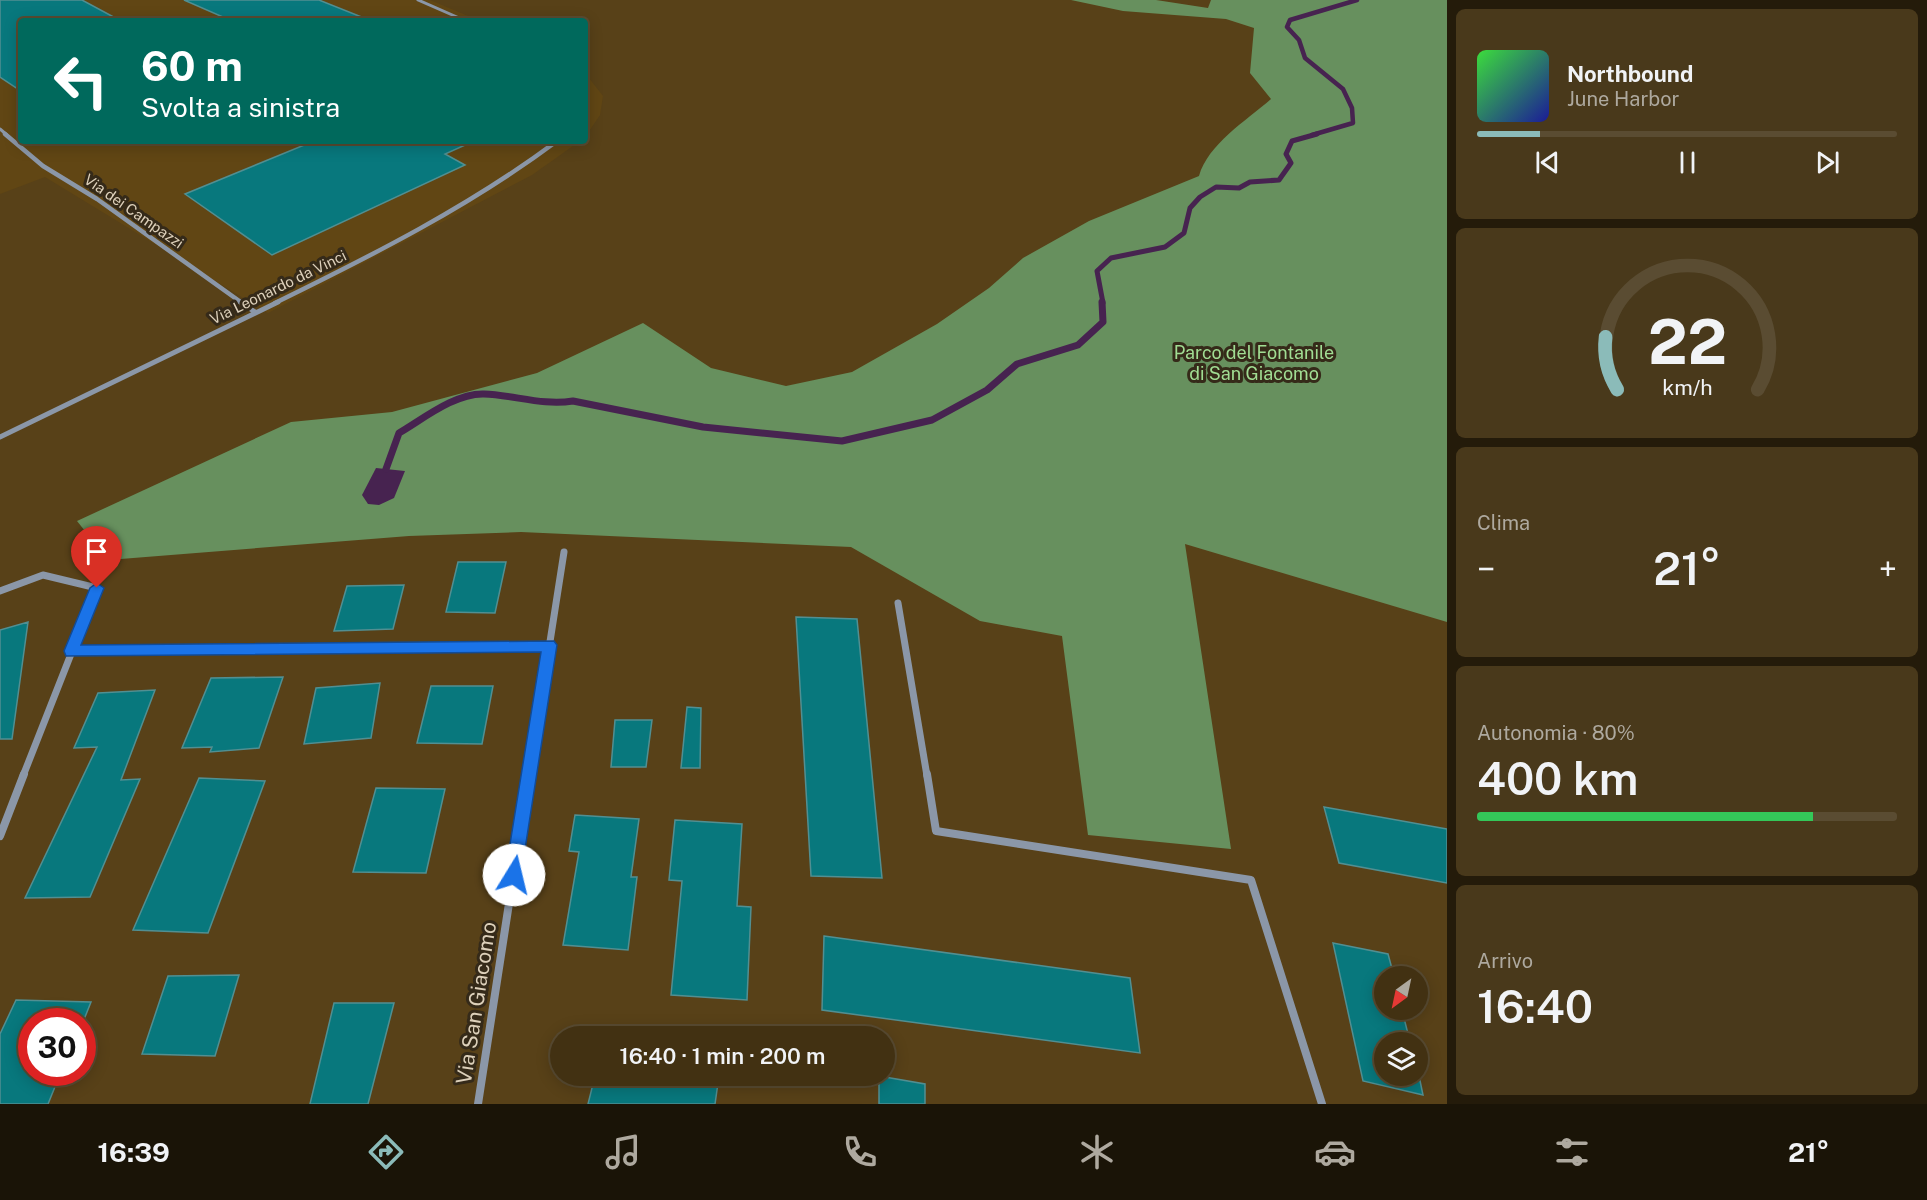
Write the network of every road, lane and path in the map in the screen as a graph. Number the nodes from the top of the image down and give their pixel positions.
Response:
1 (418, 0) edge
2 (459, 18) edge
3 (0, 129) edge
4 (553, 144) edge
5 (255, 312) junction
6 (0, 437) edge
7 (564, 552) dead end
8 (0, 591) edge
9 (898, 603) dead end
10 (549, 645) junction
11 (71, 651) junction
12 (0, 836) edge
13 (478, 1104) edge
14 (1322, 1104) edge

1 - 2 street
3 - 5 street, Via dei Campazzi
4 - 5 street, Via Leonardo da Vinci
5 - 6 street, Via Leonardo da Vinci
7 - 10 street, Via San Giacomo
8 - 11 street
9 - 14 street
10 - 11 street
10 - 13 street, Via San Giacomo
11 - 12 street

